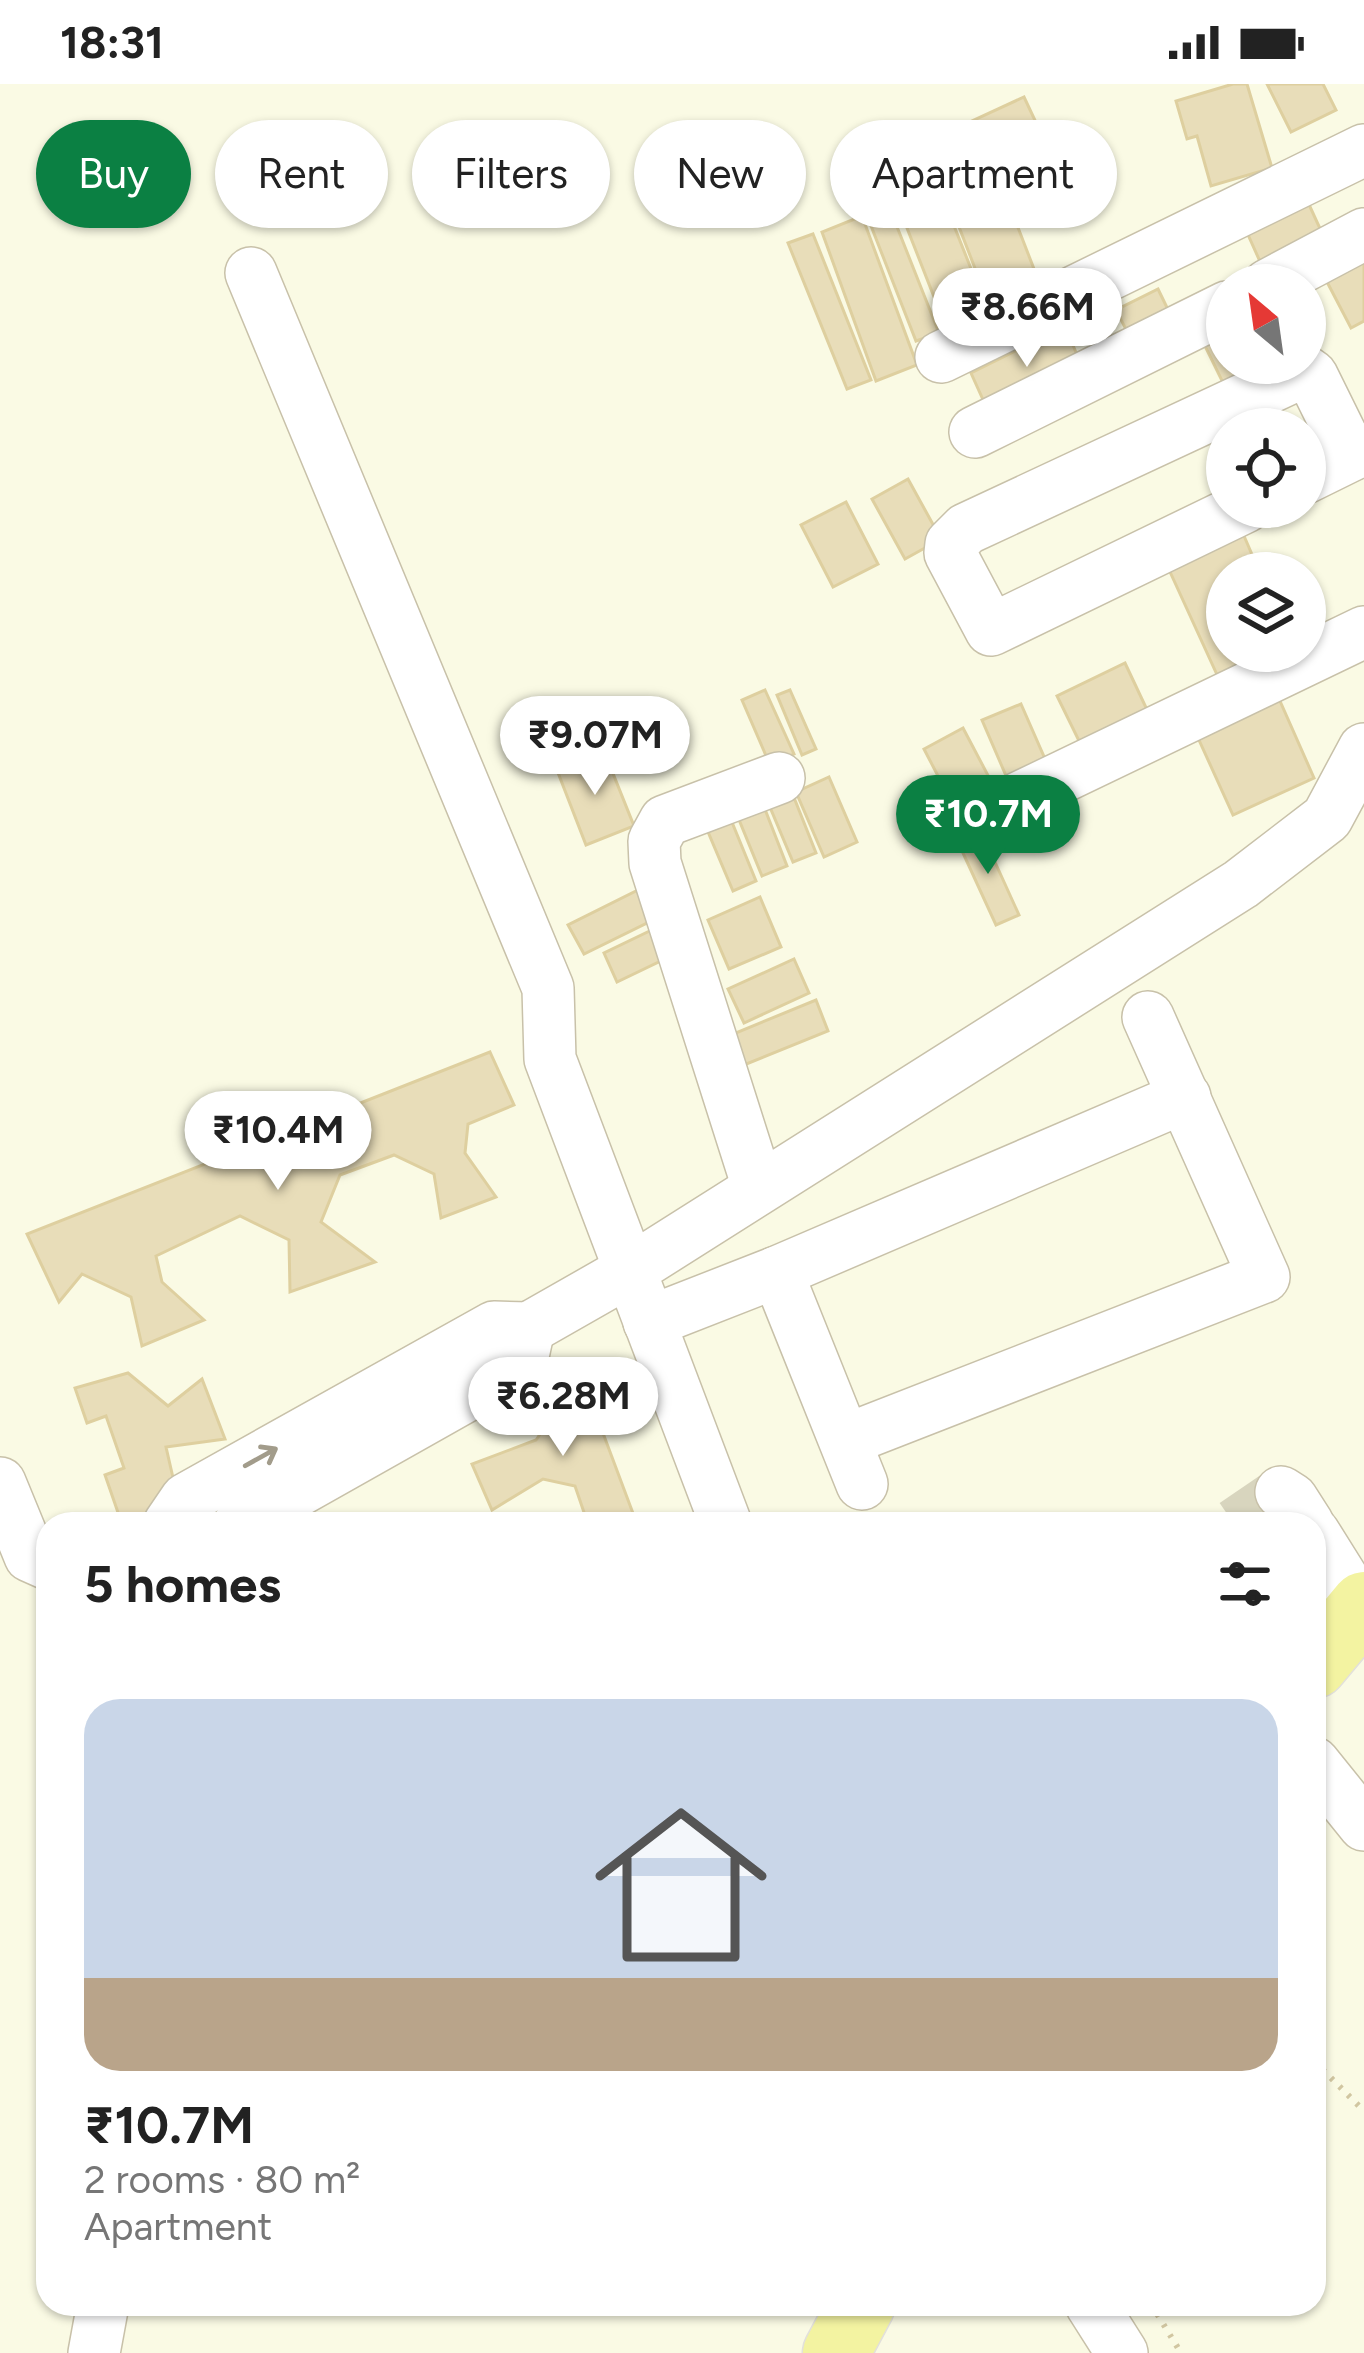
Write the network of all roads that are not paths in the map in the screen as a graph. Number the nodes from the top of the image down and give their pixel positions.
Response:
1 (1364, 150) edge
2 (1364, 234) edge
3 (1308, 264) edge
4 (251, 273) dead end
5 (1206, 317) edge
6 (941, 357) dead end
7 (1226, 408) edge
8 (1206, 417) edge
9 (976, 432) dead end
10 (1358, 452) edge
11 (1326, 468) edge
12 (1206, 526) edge
13 (1364, 632) edge
14 (1364, 749) edge
15 (779, 778) dead end
16 (975, 819) dead end
17 (1148, 1017) dead end
18 (1185, 1097) junction
19 (758, 1187) junction
20 (629, 1271) junction
21 (777, 1273) junction
22 (649, 1322) junction
23 (530, 1328) junction
24 (0, 1483) edge
25 (177, 1512) edge
26 (260, 1512) edge
27 (721, 1512) edge
28 (1326, 1551) edge
29 (36, 1559) edge
30 (1363, 1606) edge
31 (1326, 1651) edge
32 (1326, 1778) edge
33 (1364, 1825) edge
34 (102, 2316) edge
35 (856, 2316) edge
36 (1099, 2316) edge
37 (94, 2353) edge
38 (836, 2353) edge
39 (1122, 2353) edge

1 - 6 street
2 - 3 street
4 - 20 street
5 - 9 street
7 - 10 street
8 - 12 street
10 - 11 street
13 - 16 street
14 - 19 street
15 - 19 street
17 - 18 street
18 - 21 street
18 - 21 street
19 - 20 street
20 - 22 street
20 - 23 street
21 - 22 street
22 - 27 street
25 -> 23 street
23 - 26 street
24 - 29 street
28 - 30 street
30 - 31 main road
32 - 33 street
34 - 37 street
35 - 38 main road
36 - 39 street

